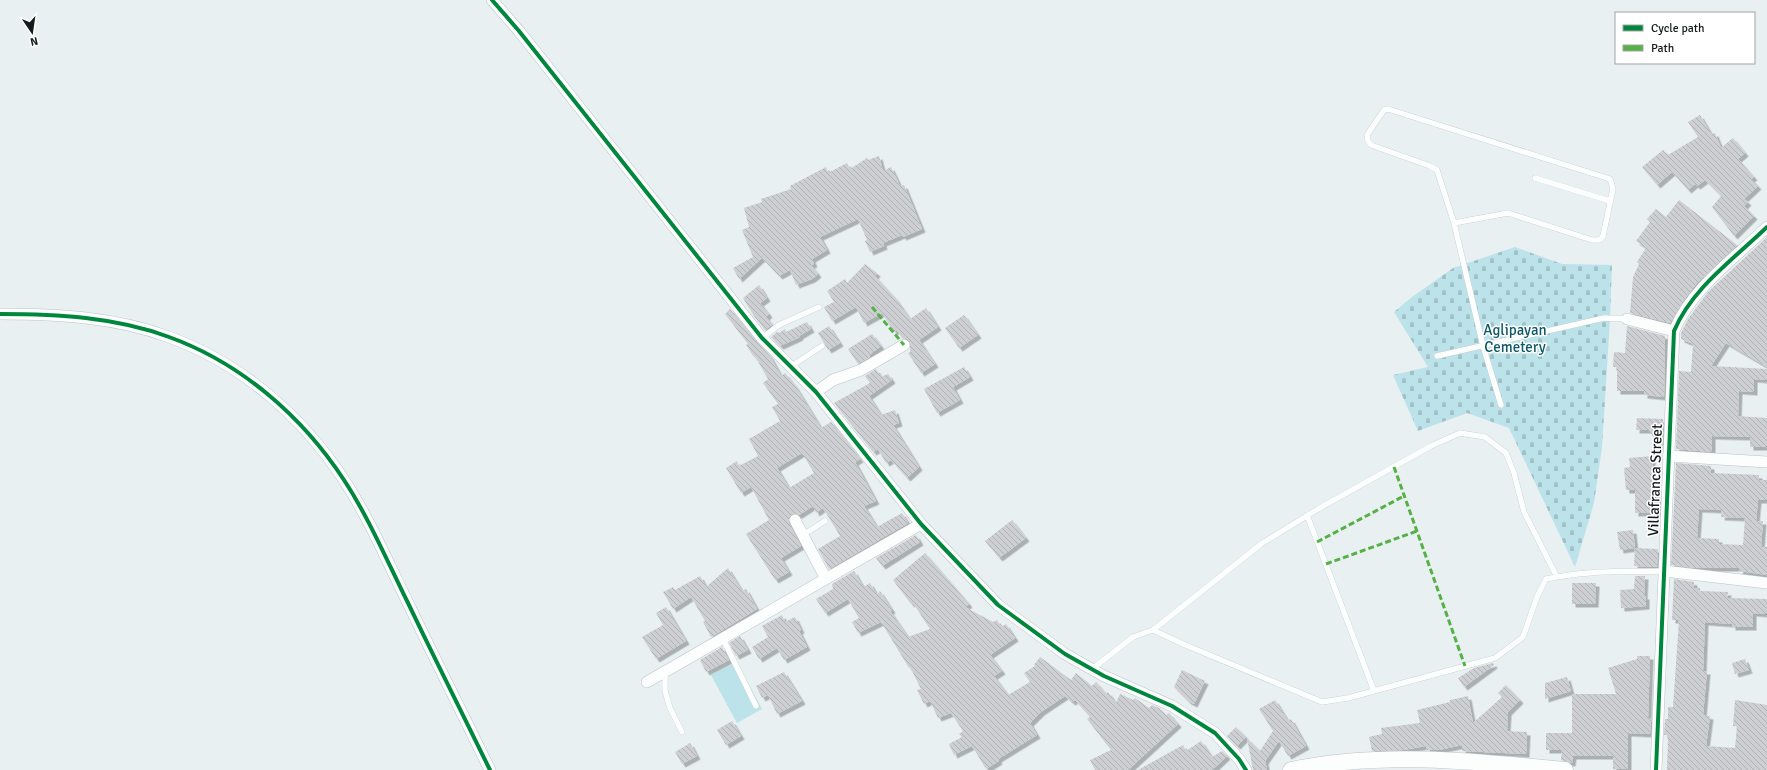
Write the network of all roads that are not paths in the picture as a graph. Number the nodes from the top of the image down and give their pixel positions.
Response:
1 (492, 0) edge
2 (1535, 178) dead end
3 (1610, 202) junction
4 (1454, 223) junction
5 (1767, 227) edge
6 (819, 307) dead end
7 (0, 314) edge
8 (1627, 319) joint
9 (1674, 331) junction
10 (762, 338) junction
11 (904, 345) dead end
12 (822, 346) dead end
13 (1483, 346) junction
14 (1437, 356) dead end
15 (790, 367) junction
16 (816, 392) junction
17 (1501, 405) dead end
18 (1668, 456) junction
19 (1767, 462) edge
20 (1307, 515) junction
21 (796, 520) dead end
22 (825, 521) dead end
23 (921, 524) junction
24 (804, 536) junction
25 (1664, 571) junction
26 (1557, 577) junction
27 (826, 579) junction
28 (1767, 583) edge
29 (1153, 630) junction
30 (722, 639) junction
31 (1092, 669) junction
32 (665, 672) junction
33 (647, 682) dead end
34 (1374, 691) junction
35 (756, 706) dead end
36 (682, 732) dead end
37 (1335, 766) edge
38 (490, 770) edge
39 (1246, 770) edge
40 (1291, 770) edge
41 (1565, 770) edge
42 (1656, 770) edge

1 - 10 street
2 - 3 lane
3 - 4 lane
3 - 4 lane
4 - 13 lane
5 - 9 street, Villafranca Street
6 - 10 lane
7 - 38 street
8 - 9 street
8 - 13 lane
9 - 18 street, Villafranca Street
10 - 15 street
11 - 16 street
12 - 15 lane
13 - 14 lane
13 - 17 lane
15 - 16 street
16 - 23 street
18 - 19 street
18 - 25 street, Villafranca Street
20 - 26 lane
20 - 29 lane
20 - 34 lane
21 - 24 street
22 - 24 lane
23 - 27 street
23 - 31 street
24 - 27 street
25 - 26 lane
25 - 28 street
25 - 42 street, Villafranca Street
26 - 34 lane
27 - 30 street
29 - 31 lane
29 - 34 lane
30 - 32 street
30 - 35 lane
31 - 39 street
32 - 33 street
32 - 36 lane
37 - 40 street
37 - 41 street

